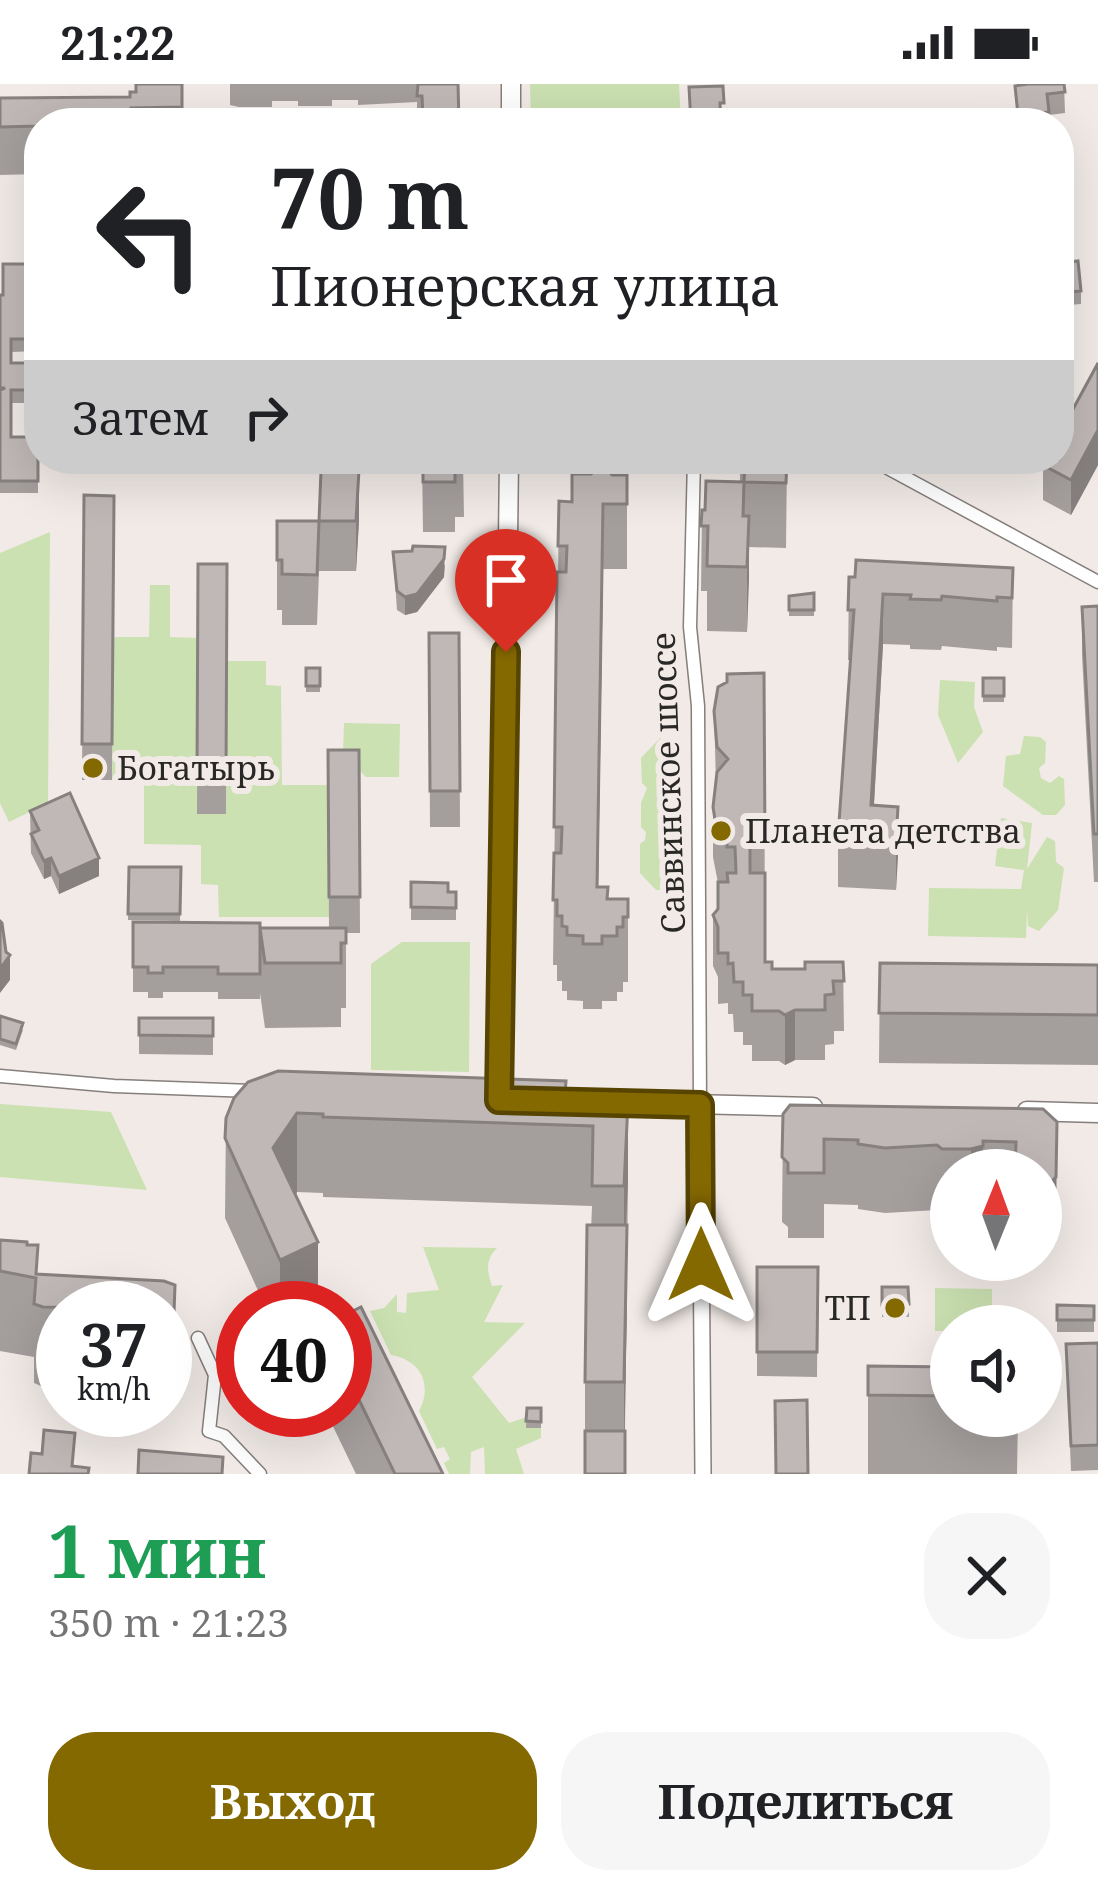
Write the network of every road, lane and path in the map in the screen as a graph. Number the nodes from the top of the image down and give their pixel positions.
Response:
1 (508, 474) edge
2 (694, 474) edge
3 (899, 474) edge
4 (1098, 582) edge
5 (0, 1076) edge
6 (256, 1091) edge
7 (521, 1100) edge
8 (586, 1102) edge
9 (700, 1105) junction
10 (832, 1107) edge
11 (1010, 1111) edge
12 (1098, 1113) edge
13 (198, 1338) dead end
14 (260, 1474) edge
15 (703, 1474) edge

1 - 7 main road
2 - 9 street, Саввинское шоссе
3 - 4 street
5 - 6 street
8 - 9 main road
9 - 10 main road
9 - 15 street
11 - 12 main road
13 - 14 street

